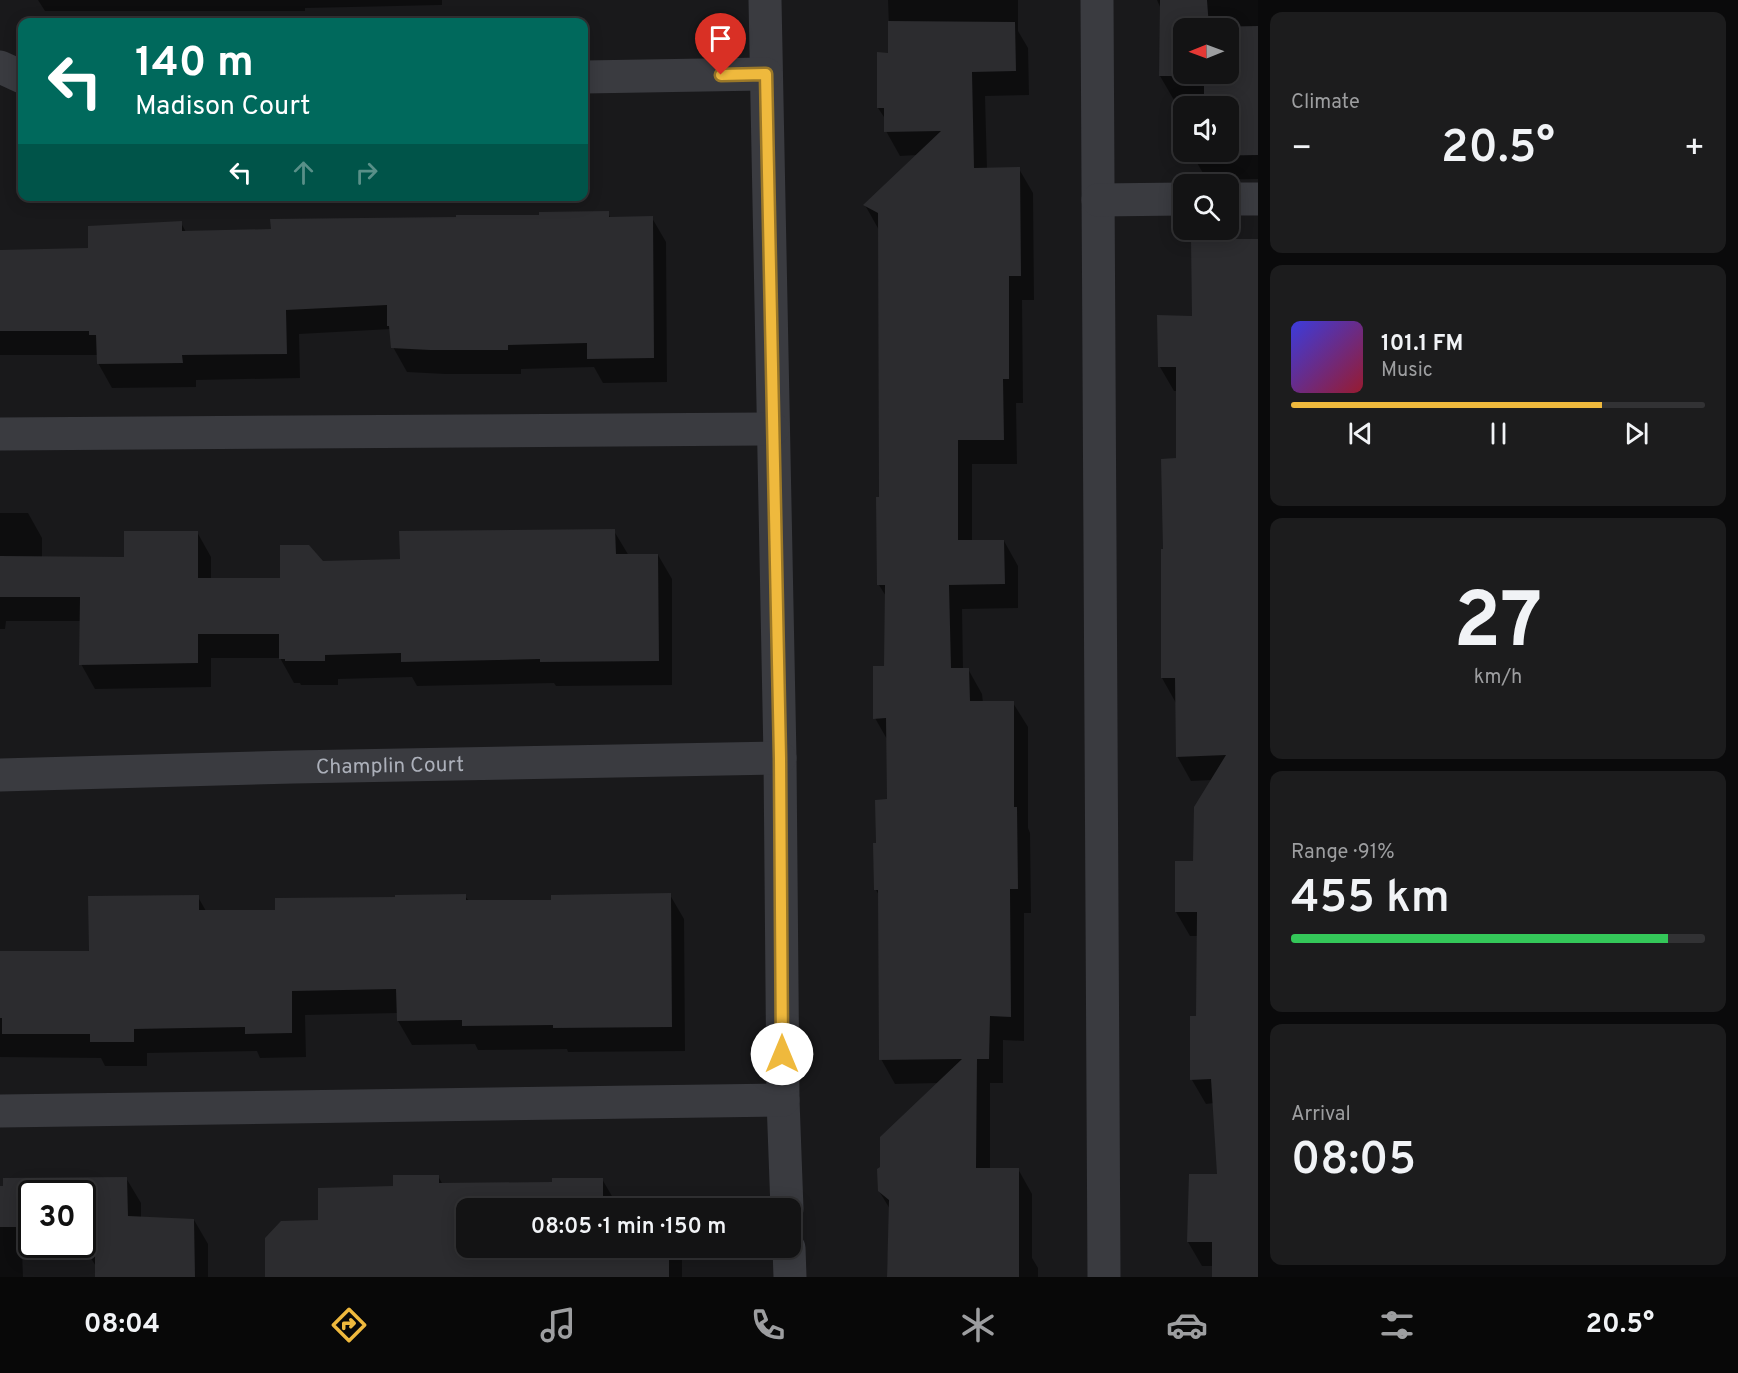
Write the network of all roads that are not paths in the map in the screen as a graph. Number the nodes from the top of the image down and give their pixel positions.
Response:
1 (765, 0) edge
2 (1097, 0) edge
3 (0, 67) edge
4 (766, 74) junction
5 (18, 75) edge
6 (588, 77) edge
7 (1173, 199) edge
8 (1239, 199) edge
9 (1258, 199) edge
10 (1098, 200) junction
11 (773, 429) junction
12 (0, 434) edge
13 (780, 758) junction
14 (0, 775) edge
15 (783, 1100) junction
16 (0, 1112) edge
17 (787, 1198) edge
18 (789, 1258) edge
19 (790, 1277) edge
20 (1104, 1277) edge

1 - 4 street
2 - 10 street
3 - 5 street
4 - 6 street
4 - 11 street
7 - 10 street
8 - 9 street
10 - 20 street
11 - 12 street
11 - 13 street
13 - 14 street, Champlin Court
13 - 15 street
15 - 16 street
15 - 17 street
18 - 19 street

